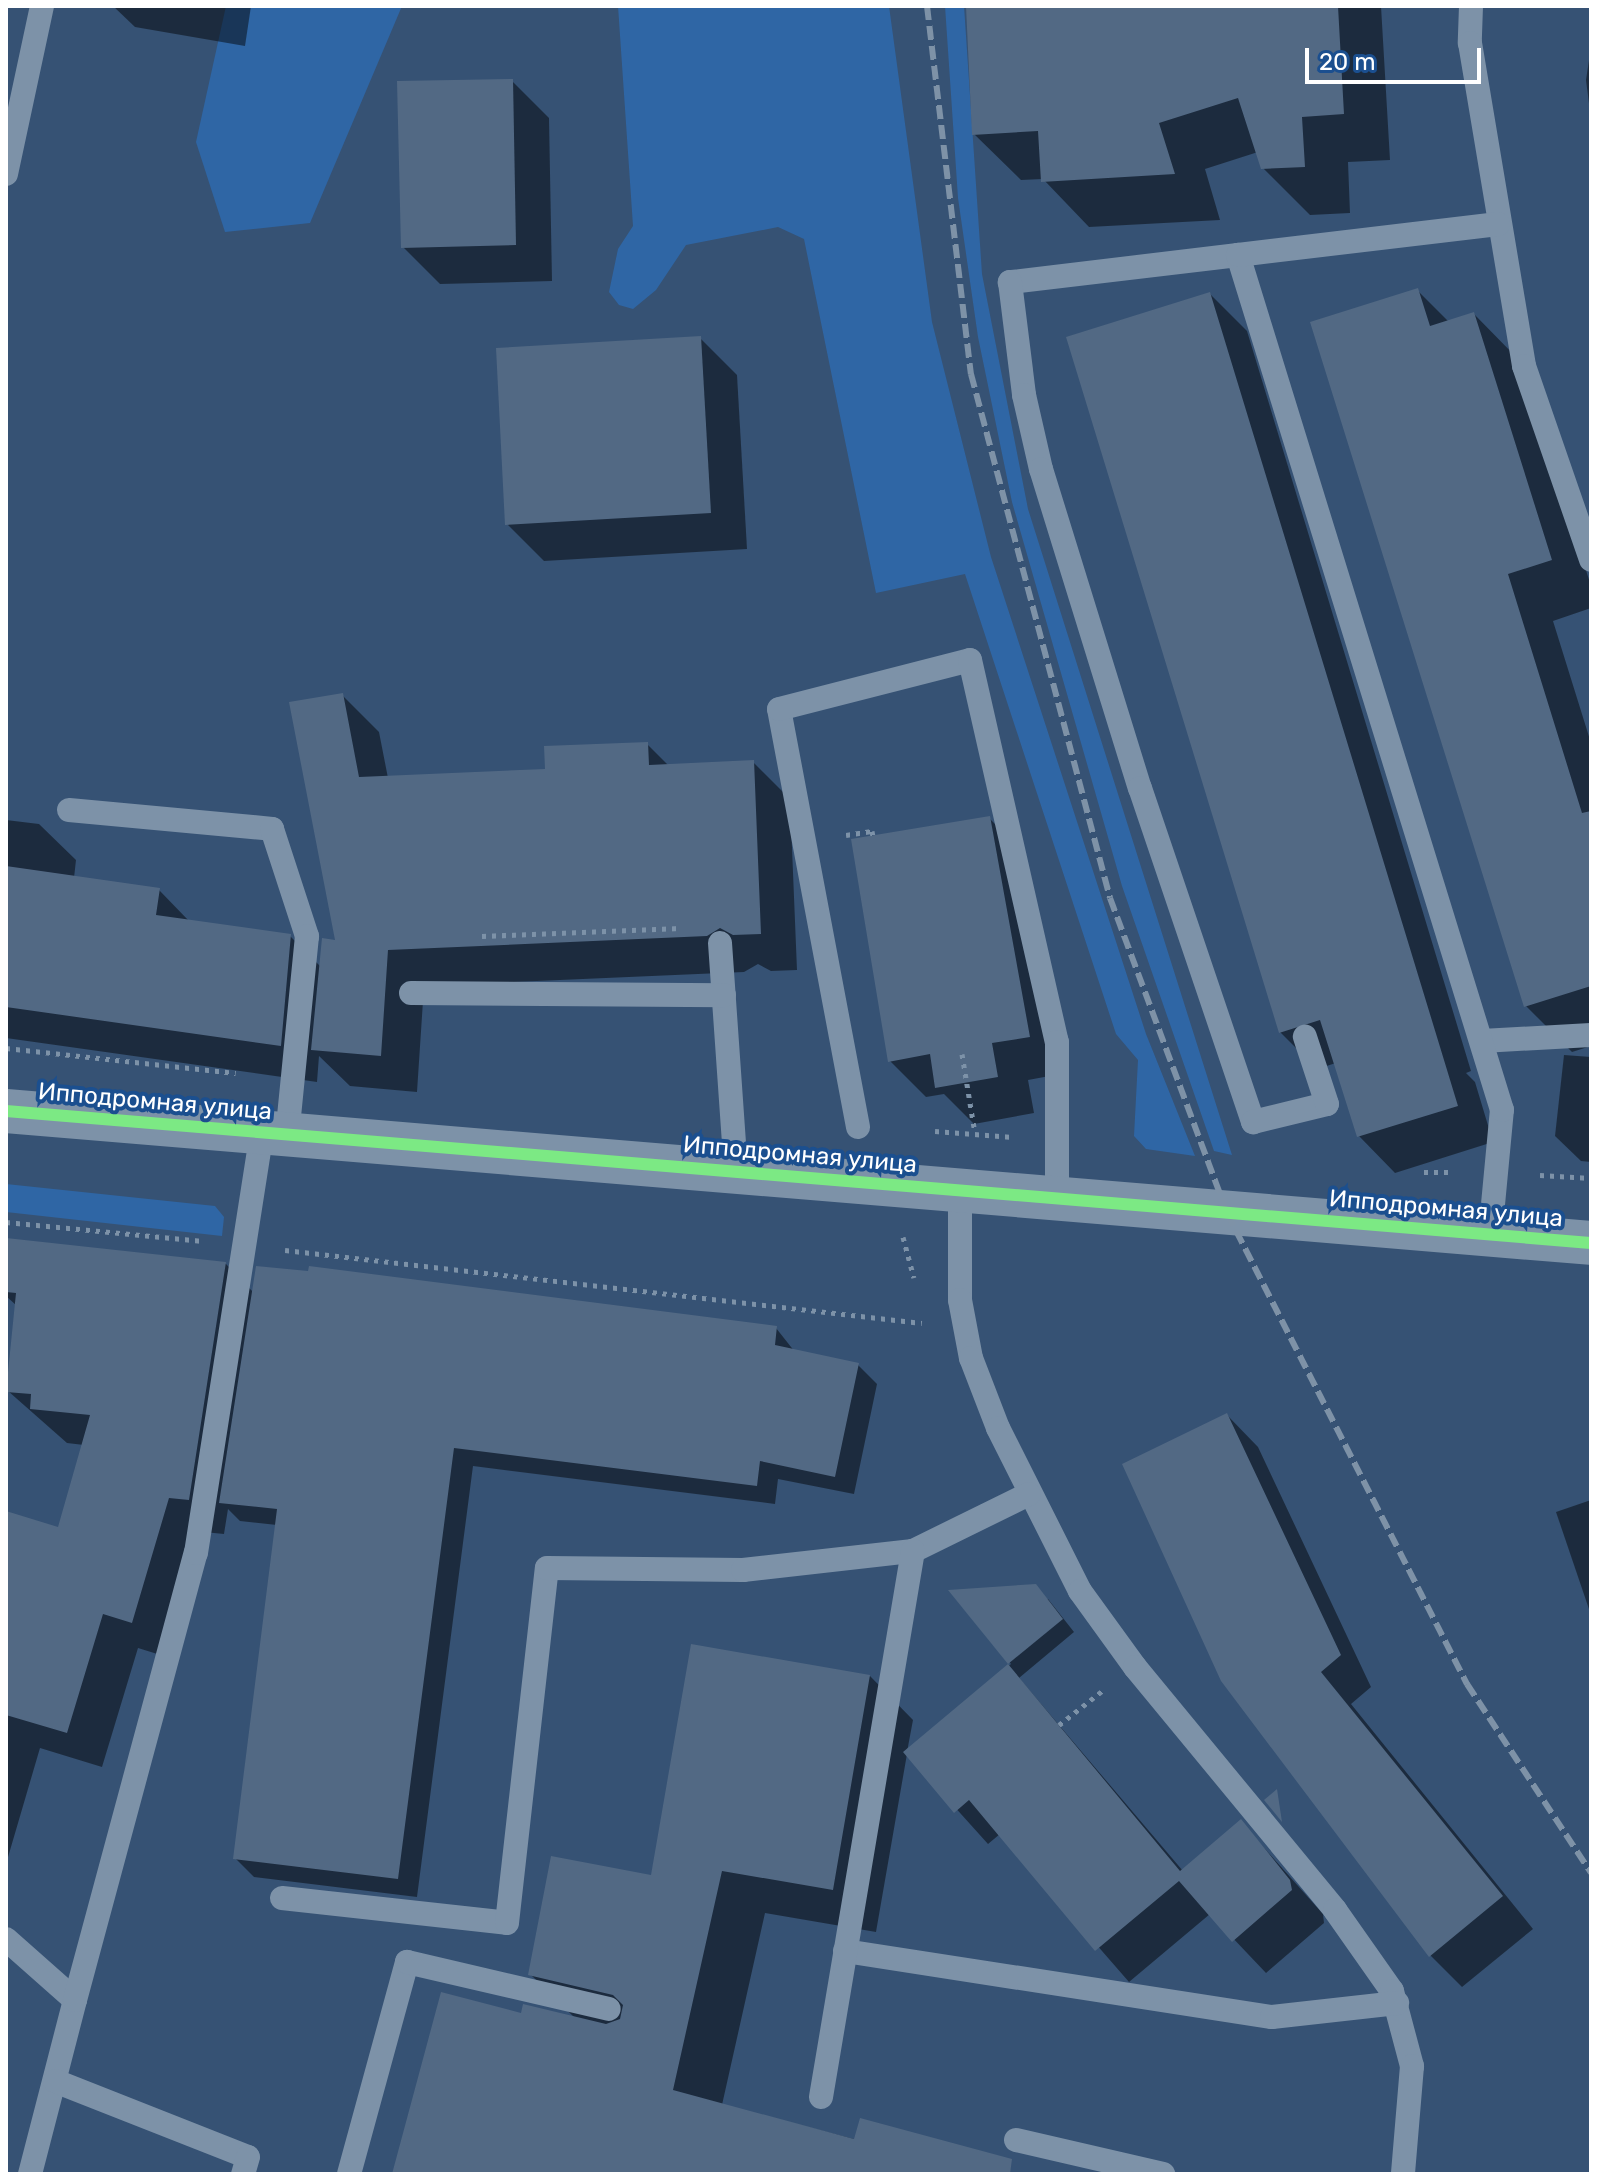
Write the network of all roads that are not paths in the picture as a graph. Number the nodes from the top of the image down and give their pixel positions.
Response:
1 (42, 6) edge
2 (1471, 6) edge
3 (6, 174) edge
4 (1498, 224) junction
5 (1238, 255) junction
6 (1591, 560) edge
7 (69, 810) dead end
8 (720, 943) dead end
9 (411, 993) dead end
10 (724, 995) junction
11 (1591, 1035) edge
12 (1305, 1037) dead end
13 (1482, 1041) junction
14 (6, 1111) edge
15 (858, 1127) dead end
16 (274, 1134) junction
17 (736, 1172) junction
18 (960, 1190) junction
19 (1057, 1198) junction
20 (1490, 1236) junction
21 (1591, 1243) edge
22 (1029, 1494) junction
23 (913, 1551) junction
24 (282, 1898) dead end
25 (6, 1939) edge
26 (845, 1951) junction
27 (75, 2000) junction
28 (1397, 2003) junction
29 (609, 2009) dead end
30 (55, 2081) junction
31 (821, 2097) dead end
32 (1016, 2140) dead end
33 (30, 2174) edge
34 (243, 2174) edge
35 (349, 2174) edge
36 (1163, 2174) edge
37 (1403, 2174) edge

1 - 3 lane
2 - 4 lane
4 - 5 lane
4 - 6 lane
5 - 12 lane
5 - 13 lane
7 - 16 lane
8 - 10 lane
9 - 10 lane
10 - 17 lane
11 - 13 lane
13 - 20 lane
14 - 16 street, Ипподромная улица
15 - 19 lane
16 - 17 street, Ипподромная улица
16 - 27 lane
17 - 18 street, Ипподромная улица
18 - 19 street, Ипподромная улица
18 - 22 lane
19 - 20 street, Ипподромная улица
20 - 21 street, Ипподромная улица
22 - 23 lane
22 - 28 lane
23 - 24 lane
23 - 26 lane
25 - 27 lane
26 - 28 lane
26 - 31 lane
27 - 30 lane
28 - 37 lane
29 - 35 lane
30 - 33 lane
30 - 34 lane
32 - 36 lane

